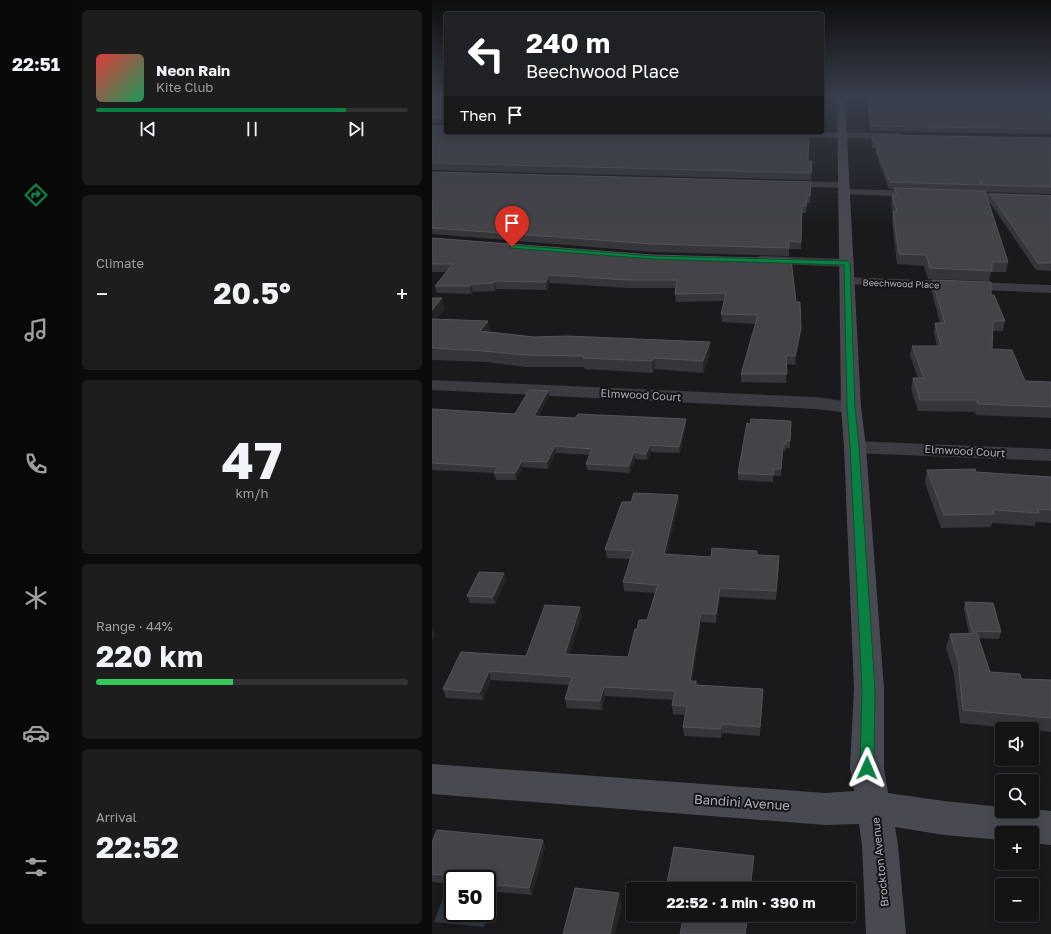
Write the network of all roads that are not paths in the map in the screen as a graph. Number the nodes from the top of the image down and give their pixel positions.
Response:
1 (842, 139) edge
2 (772, 183) edge
3 (843, 189) junction
4 (935, 195) edge
5 (950, 195) edge
6 (1051, 198) edge
7 (746, 260) edge
8 (847, 272) junction
9 (1051, 289) edge
10 (432, 385) edge
11 (851, 407) junction
12 (855, 447) junction
13 (1051, 455) edge
14 (432, 779) edge
15 (874, 807) junction
16 (1051, 828) edge
17 (886, 934) edge

1 - 3 main road, Brockton Avenue
2 - 3 street
3 - 4 street
3 - 8 main road, Brockton Avenue
5 - 6 street
7 - 8 street, Beechwood Place
8 - 9 street, Beechwood Place
8 - 11 main road, Brockton Avenue
10 - 11 street, Elmwood Court
11 - 12 main road, Brockton Avenue
12 - 13 street, Elmwood Court
12 - 15 main road, Brockton Avenue
14 - 15 main road, Bandini Avenue
15 - 16 main road, Bandini Avenue
15 - 17 main road, Brockton Avenue

